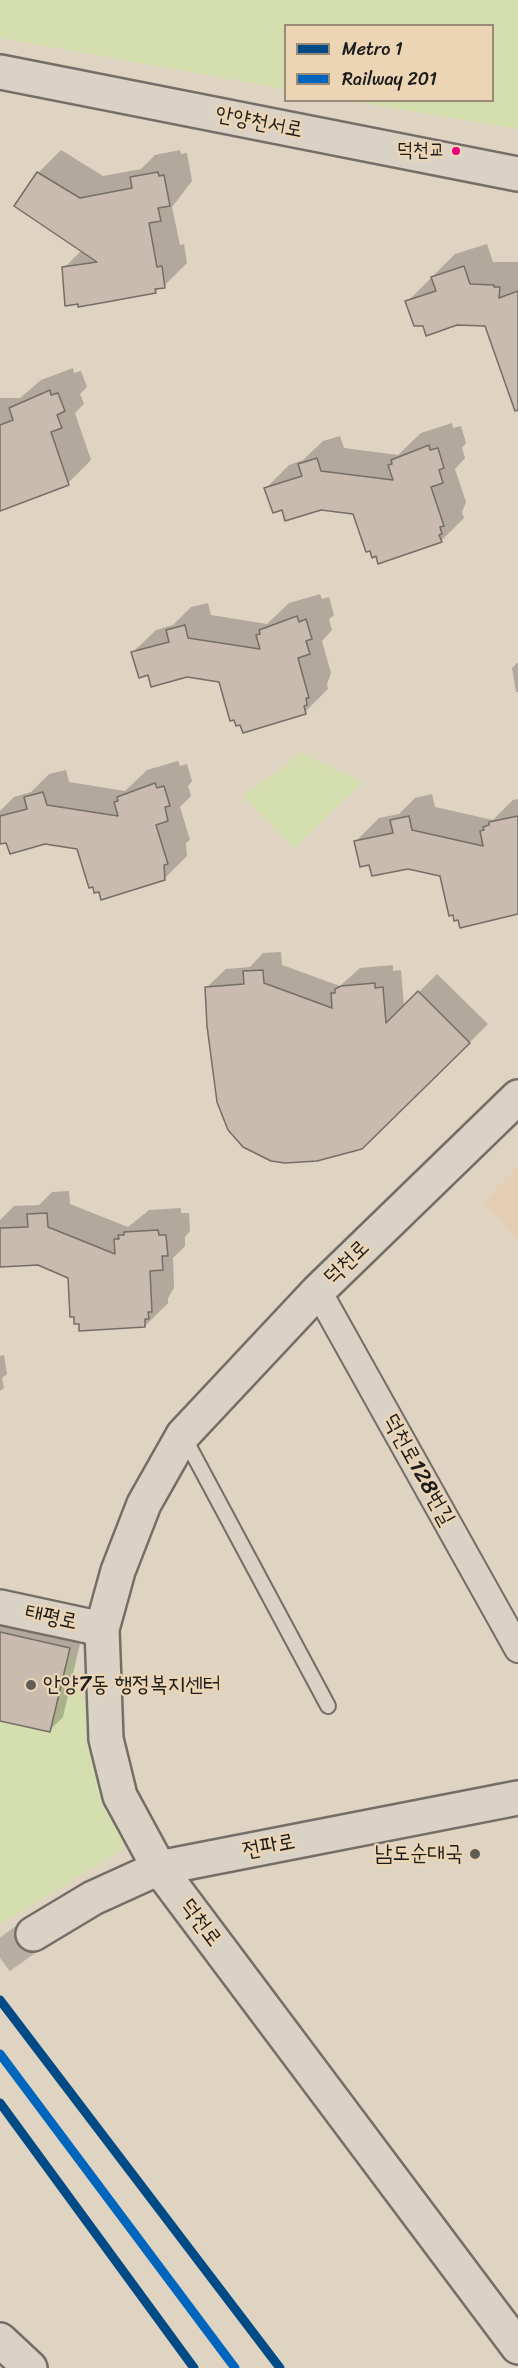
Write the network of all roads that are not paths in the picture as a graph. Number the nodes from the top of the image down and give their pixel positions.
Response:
1 (0, 72) edge
2 (518, 174) edge
3 (518, 1097) edge
4 (318, 1292) junction
5 (183, 1435) junction
6 (0, 1607) edge
7 (102, 1629) junction
8 (518, 1649) edge
9 (328, 1706) dead end
10 (518, 1798) edge
11 (159, 1868) junction
12 (33, 1934) tunnel mouth
13 (0, 2340) edge
14 (518, 2347) edge
15 (27, 2367) edge

1 - 2 street, 안양천서로
3 - 4 street, 덕천로
4 - 5 street, 덕천로
4 - 8 street, 덕천로128번길
5 - 7 street, 덕천로
5 - 9 lane
6 - 7 street, 태평로
7 - 11 street, 덕천로
10 - 11 street, 전파로
11 - 12 street, 전파로
11 - 14 street, 덕천로
13 - 15 street

